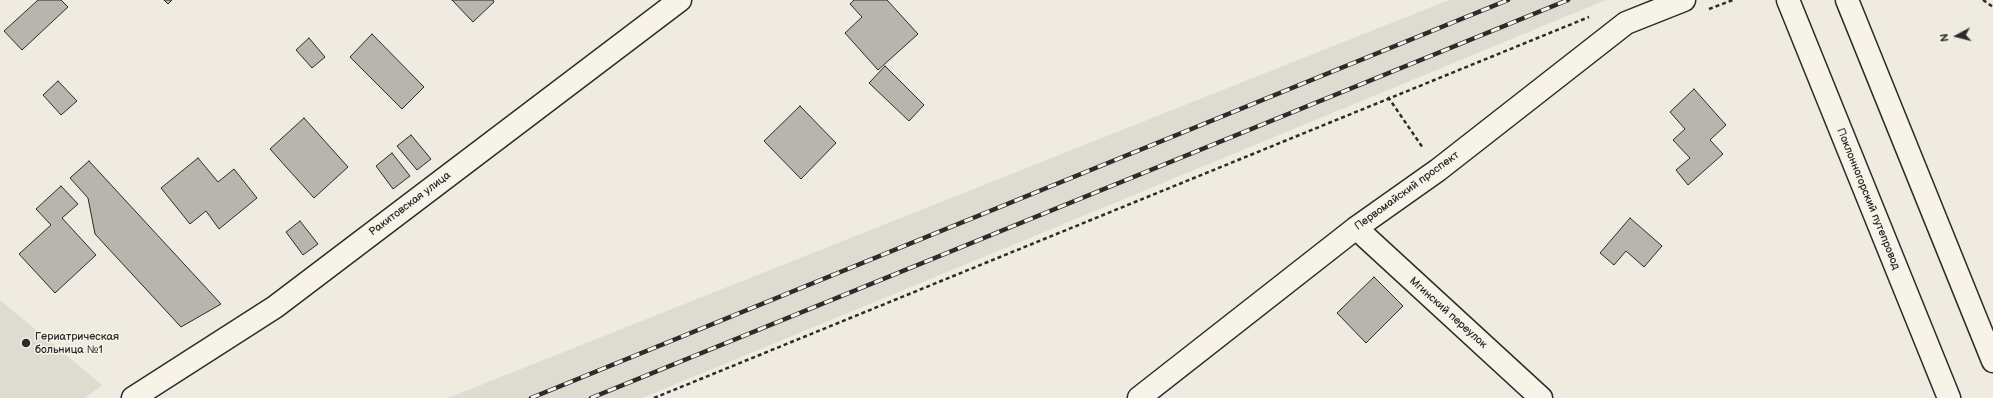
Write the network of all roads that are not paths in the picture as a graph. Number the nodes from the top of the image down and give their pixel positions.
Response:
1 (680, 0) edge
2 (1684, 0) edge
3 (1788, 0) edge
4 (1847, 0) edge
5 (1356, 228) junction
6 (1993, 361) edge
7 (133, 398) edge
8 (1139, 398) edge
9 (1541, 398) edge
10 (1949, 398) edge

1 - 7 street, Ракитовская улица
2 - 5 street, Первомайский проспект
3 - 10 street, Поклонногорский путепровод
4 - 6 street
5 - 8 street, Первомайский проспект
5 - 9 street, Мгинский переулок

